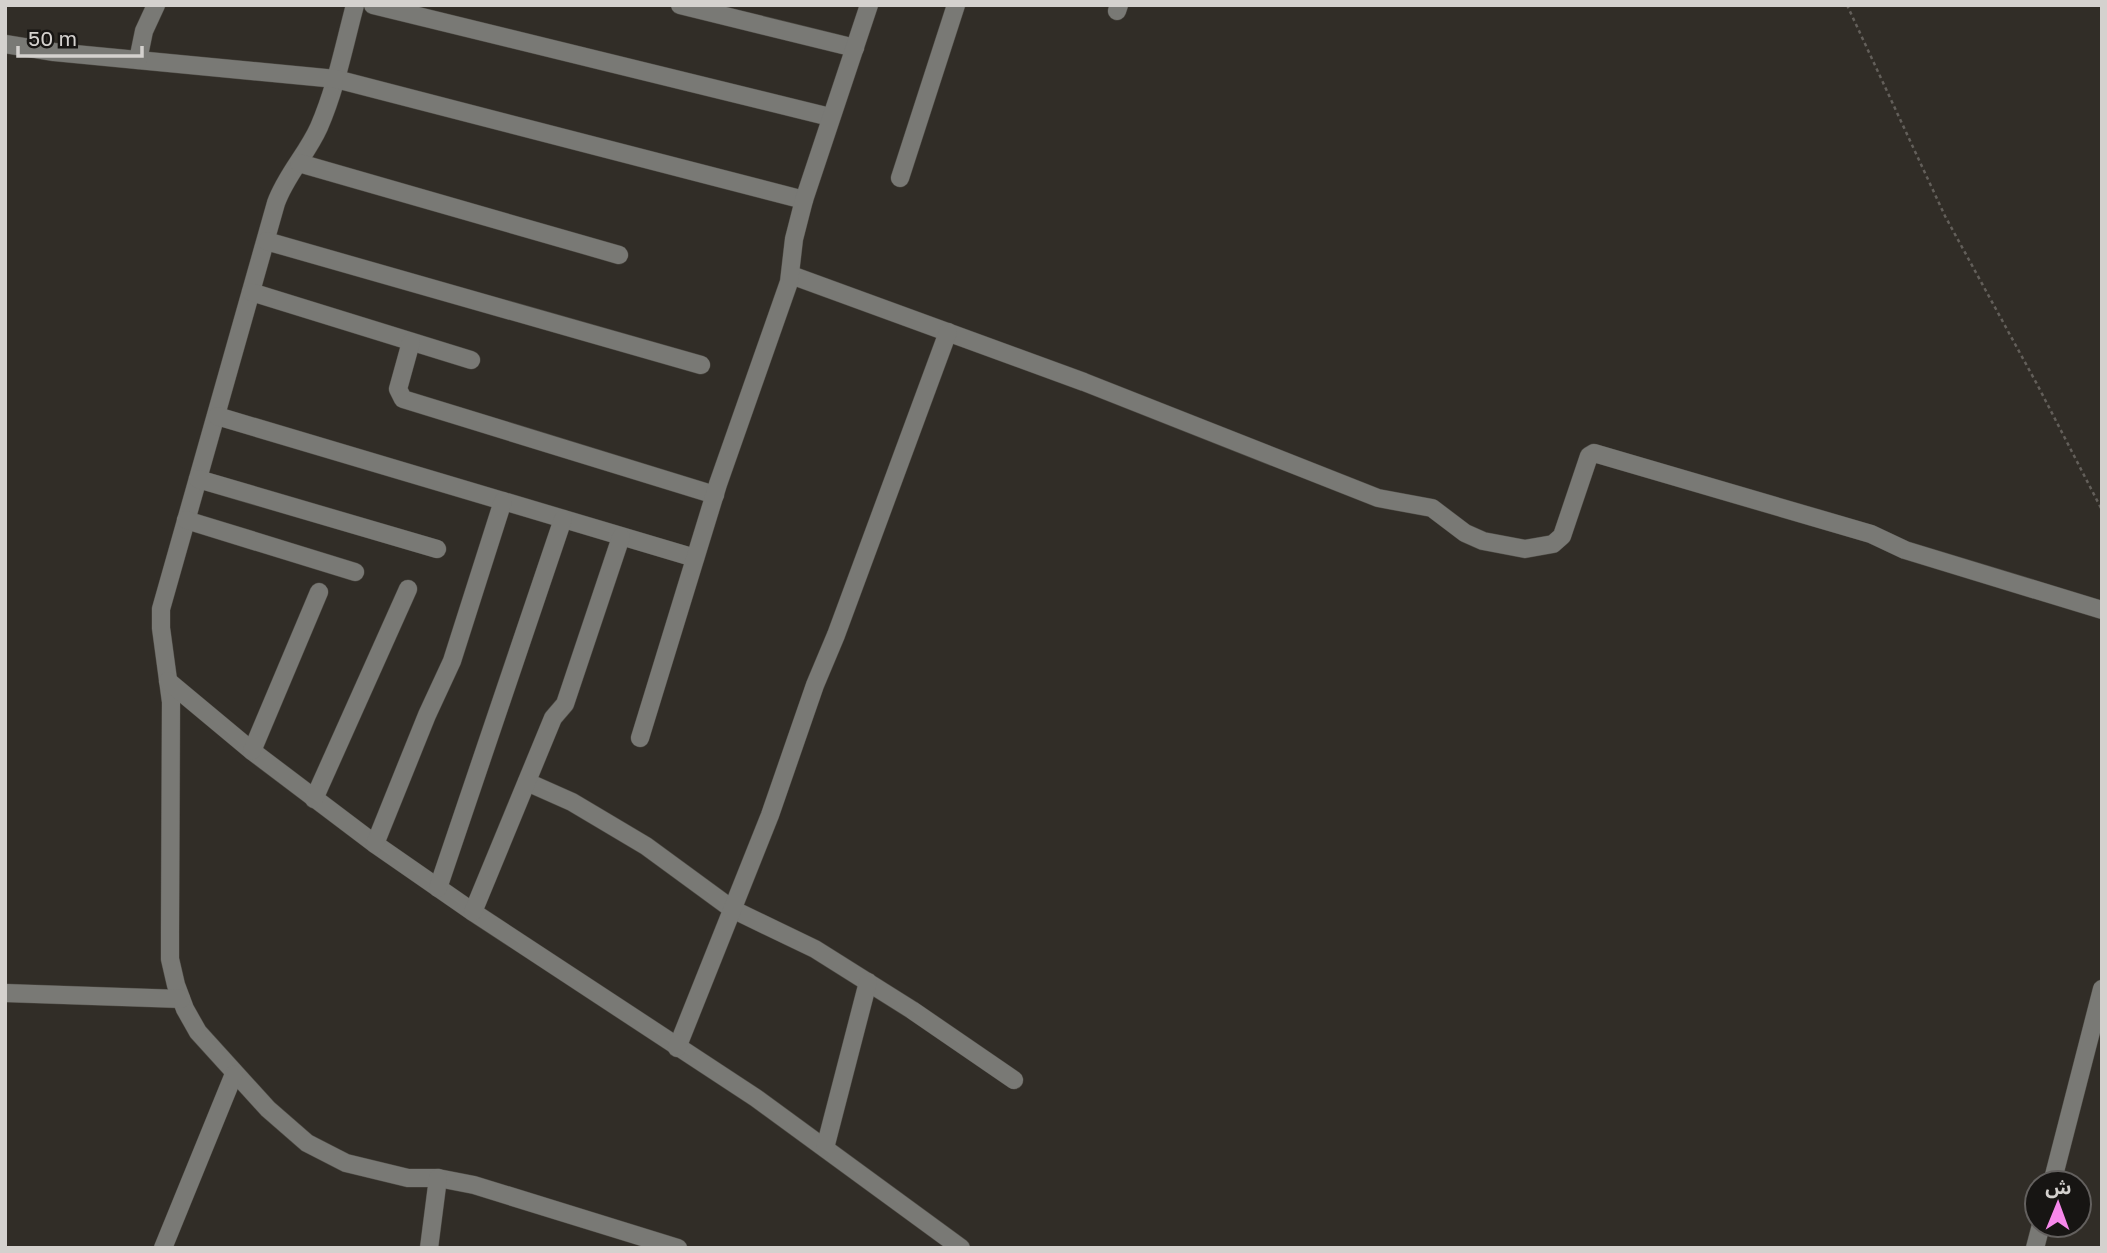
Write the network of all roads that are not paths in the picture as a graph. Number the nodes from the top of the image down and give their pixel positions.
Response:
1 (156, 5) edge
2 (355, 5) edge
3 (373, 5) edge
4 (680, 5) edge
5 (870, 5) edge
6 (956, 5) edge
7 (5, 44) edge
8 (855, 48) junction
9 (138, 60) junction
10 (335, 79) junction
11 (830, 117) junction
12 (299, 163) junction
13 (900, 178) dead end
14 (804, 200) junction
15 (266, 241) junction
16 (619, 255) dead end
17 (791, 275) junction
18 (251, 292) junction
19 (948, 332) junction
20 (411, 342) junction
21 (471, 360) dead end
22 (701, 365) dead end
23 (217, 416) junction
24 (198, 479) junction
25 (715, 495) junction
26 (503, 501) junction
27 (563, 519) junction
28 (186, 520) junction
29 (621, 537) junction
30 (437, 549) dead end
31 (695, 558) junction
32 (355, 572) dead end
33 (408, 589) dead end
34 (318, 592) dead end
35 (2102, 610) edge
36 (168, 681) junction
37 (640, 738) dead end
38 (253, 751) junction
39 (527, 782) junction
40 (314, 799) junction
41 (375, 844) junction
42 (438, 888) junction
43 (732, 909) junction
44 (473, 912) junction
45 (868, 982) junction
46 (2102, 989) edge
47 (5, 993) edge
48 (181, 999) junction
49 (677, 1048) junction
50 (234, 1074) junction
51 (1014, 1080) dead end
52 (825, 1148) junction
53 (2056, 1169) edge
54 (438, 1178) junction
55 (163, 1248) edge
56 (429, 1248) edge
57 (678, 1248) edge
58 (961, 1248) edge

1 - 9 street
2 - 10 street
3 - 11 street
4 - 8 street
5 - 8 street
6 - 13 street
7 - 9 street
8 - 11 street
9 - 10 street
10 - 12 street
10 - 14 street
11 - 14 street
12 - 15 street
12 - 16 street
14 - 17 street
15 - 18 street
15 - 22 street
17 - 19 street
17 - 25 street
18 - 20 street
18 - 23 street
19 - 35 street
19 - 43 street
20 - 21 street
20 - 25 street
23 - 24 street
23 - 26 street
24 - 28 street
24 - 30 street
25 - 31 street
26 - 27 street
26 - 41 street
27 - 29 street
27 - 42 street
28 - 32 street
28 - 36 street
29 - 31 street
29 - 39 street
31 - 37 street
33 - 40 street
34 - 38 street
36 - 38 street
36 - 48 street
38 - 40 street
39 - 43 street
39 - 44 street
40 - 41 street
41 - 42 street
42 - 44 street
43 - 45 street
43 - 49 street
44 - 49 street
45 - 51 street
45 - 52 street
46 - 53 street
47 - 48 street
48 - 50 street
49 - 52 street
50 - 54 street
50 - 55 street
52 - 58 street
54 - 56 street
54 - 57 street

